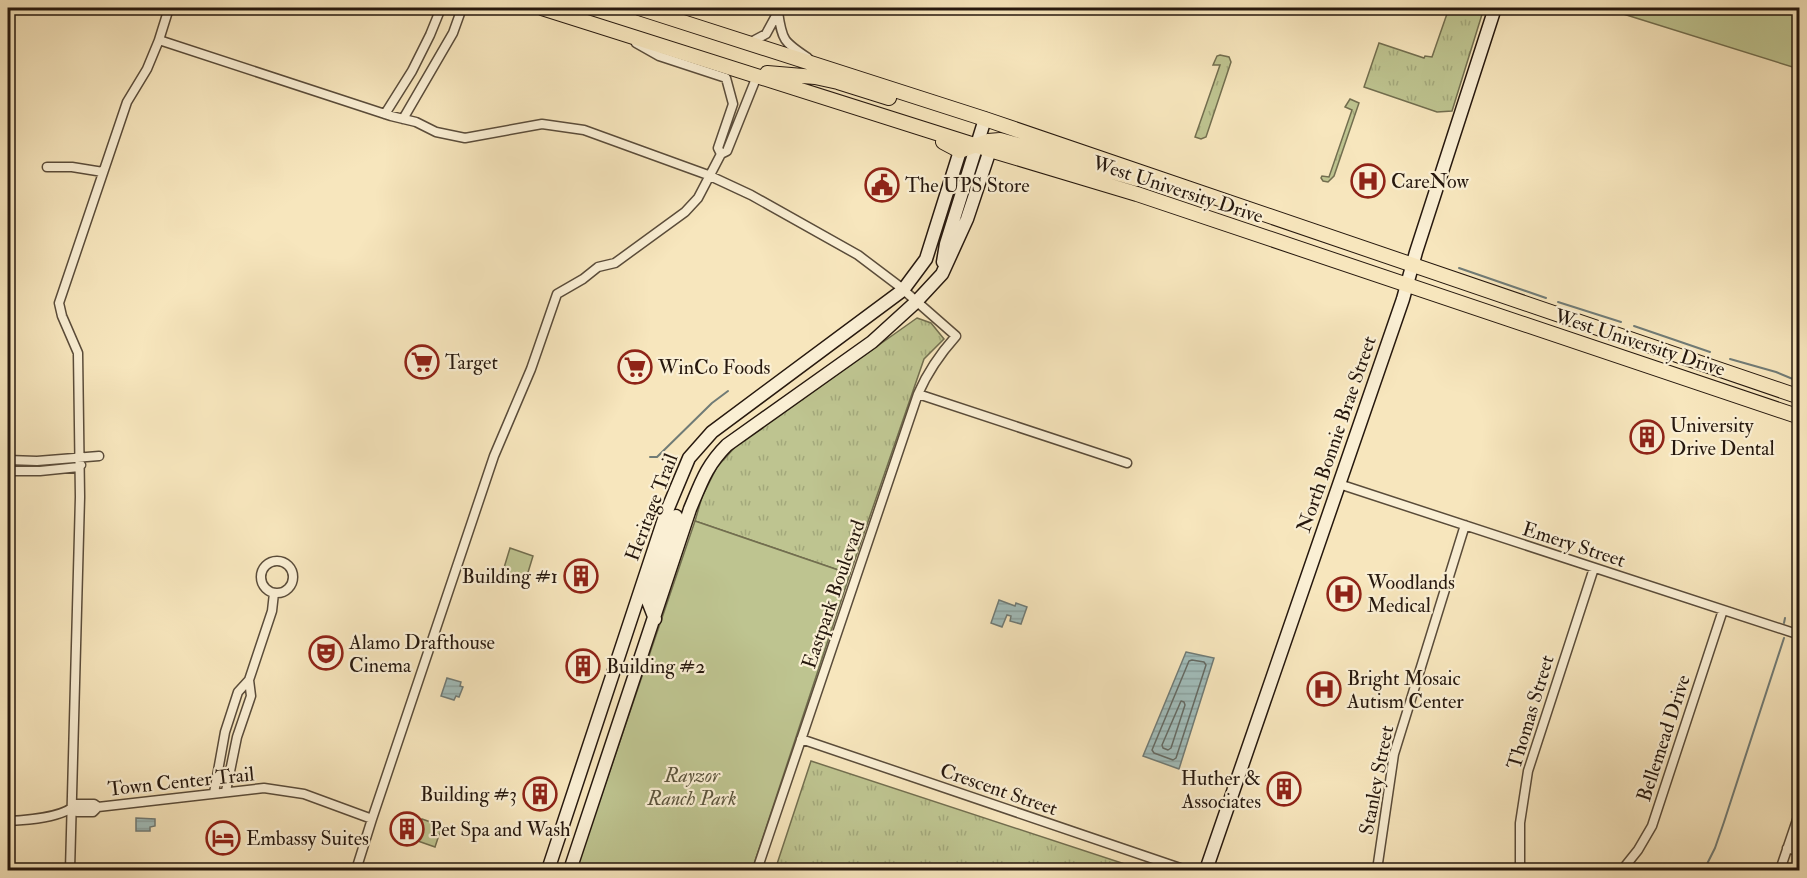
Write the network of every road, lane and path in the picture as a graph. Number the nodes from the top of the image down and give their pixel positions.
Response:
1 (169, 8) edge
2 (441, 8) edge
3 (462, 8) edge
4 (542, 8) edge
5 (639, 8) edge
6 (1495, 8) edge
7 (778, 10) edge
8 (618, 32) junction
9 (159, 40) junction
10 (749, 43) junction
11 (818, 65) junction
12 (738, 70) junction
13 (757, 76) junction
14 (823, 97) junction
15 (385, 114) junction
16 (404, 119) junction
17 (985, 119) junction
18 (984, 148) junction
19 (960, 151) junction
20 (721, 154) junction
21 (47, 167) dead end
22 (103, 172) junction
23 (711, 176) junction
24 (1166, 182) junction
25 (1412, 266) junction
26 (1407, 285) junction
27 (903, 290) junction
28 (916, 302) junction
29 (1717, 369) junction
30 (1712, 387) junction
31 (918, 394) junction
32 (1800, 397) edge
33 (1800, 417) edge
34 (99, 456) dead end
35 (83, 457) junction
36 (8, 460) edge
37 (1127, 463) dead end
38 (79, 467) junction
39 (8, 471) edge
40 (1339, 484) junction
41 (676, 516) dead end
42 (1465, 525) junction
43 (1594, 568) junction
44 (274, 593) junction
45 (1723, 610) junction
46 (655, 619) junction
47 (1800, 635) edge
48 (249, 680) junction
49 (592, 738) junction
50 (801, 739) junction
51 (612, 745) junction
52 (226, 791) junction
53 (214, 793) junction
54 (72, 808) junction
55 (1800, 811) edge
56 (372, 819) junction
57 (8, 821) edge
58 (1787, 848) junction
59 (1800, 852) edge
60 (552, 866) edge
61 (70, 870) edge
62 (356, 870) edge
63 (570, 870) edge
64 (757, 870) edge
65 (1186, 870) edge
66 (1206, 870) edge
67 (1377, 870) edge
68 (1520, 870) edge
69 (1622, 870) edge
70 (1780, 870) edge

1 - 9 street
2 - 15 street
3 - 16 street
4 - 8 main road, West University Drive
5 - 10 main road, West University Drive
6 - 25 street, North Bonnie Brae Street
7 - 10 street
7 - 11 street
8 - 12 main road, West University Drive
8 - 20 street
9 - 15 street
9 - 22 street
10 - 11 main road, West University Drive
11 - 17 main road, West University Drive
12 - 13 main road, West University Drive
12 - 17 main road
13 - 14 main road, West University Drive
13 - 20 street
14 - 18 main road, West University Drive
14 - 19 main road
15 - 16 street
16 - 23 street
17 - 18 street, Heritage Trail
17 - 24 main road, West University Drive
18 - 19 main road
18 - 24 main road
18 - 26 main road, West University Drive
18 - 28 street, Heritage Trail
19 - 27 street, Heritage Trail
20 - 23 street
21 - 22 street
22 - 35 street
23 - 27 street
23 - 56 street
24 - 25 main road, West University Drive
25 - 26 street, North Bonnie Brae Street
25 - 29 main road, West University Drive
26 - 30 main road, West University Drive
26 - 40 street, North Bonnie Brae Street
27 - 28 street
27 - 49 street, Heritage Trail
28 - 31 street, Eastpark Boulevard
28 - 46 street, Heritage Trail
29 - 30 main road
29 - 32 main road, West University Drive
30 - 33 main road, West University Drive
31 - 37 street
31 - 50 street, Eastpark Boulevard
34 - 35 street
35 - 36 street
35 - 38 street
38 - 39 street
38 - 54 street
40 - 42 street, Emery Street
40 - 66 street, North Bonnie Brae Street
41 - 46 street
42 - 43 street, Emery Street
42 - 67 street, Stanley Street
43 - 45 street, Emery Street
43 - 68 street, Thomas Street
44 - 44 street
44 - 48 street
45 - 47 street, Emery Street
45 - 69 street, Bellemead Drive
46 - 51 street, Heritage Trail
48 - 52 street
48 - 53 street
49 - 51 street
49 - 60 street, Heritage Trail
50 - 64 street, Eastpark Boulevard
50 - 65 street, Crescent Street
51 - 63 street, Heritage Trail
52 - 53 street, Town Center Trail
52 - 56 street, Town Center Trail
53 - 54 street, Town Center Trail
54 - 57 street, Town Center Trail
54 - 61 street
55 - 58 street
56 - 62 street
58 - 59 street
58 - 70 street

